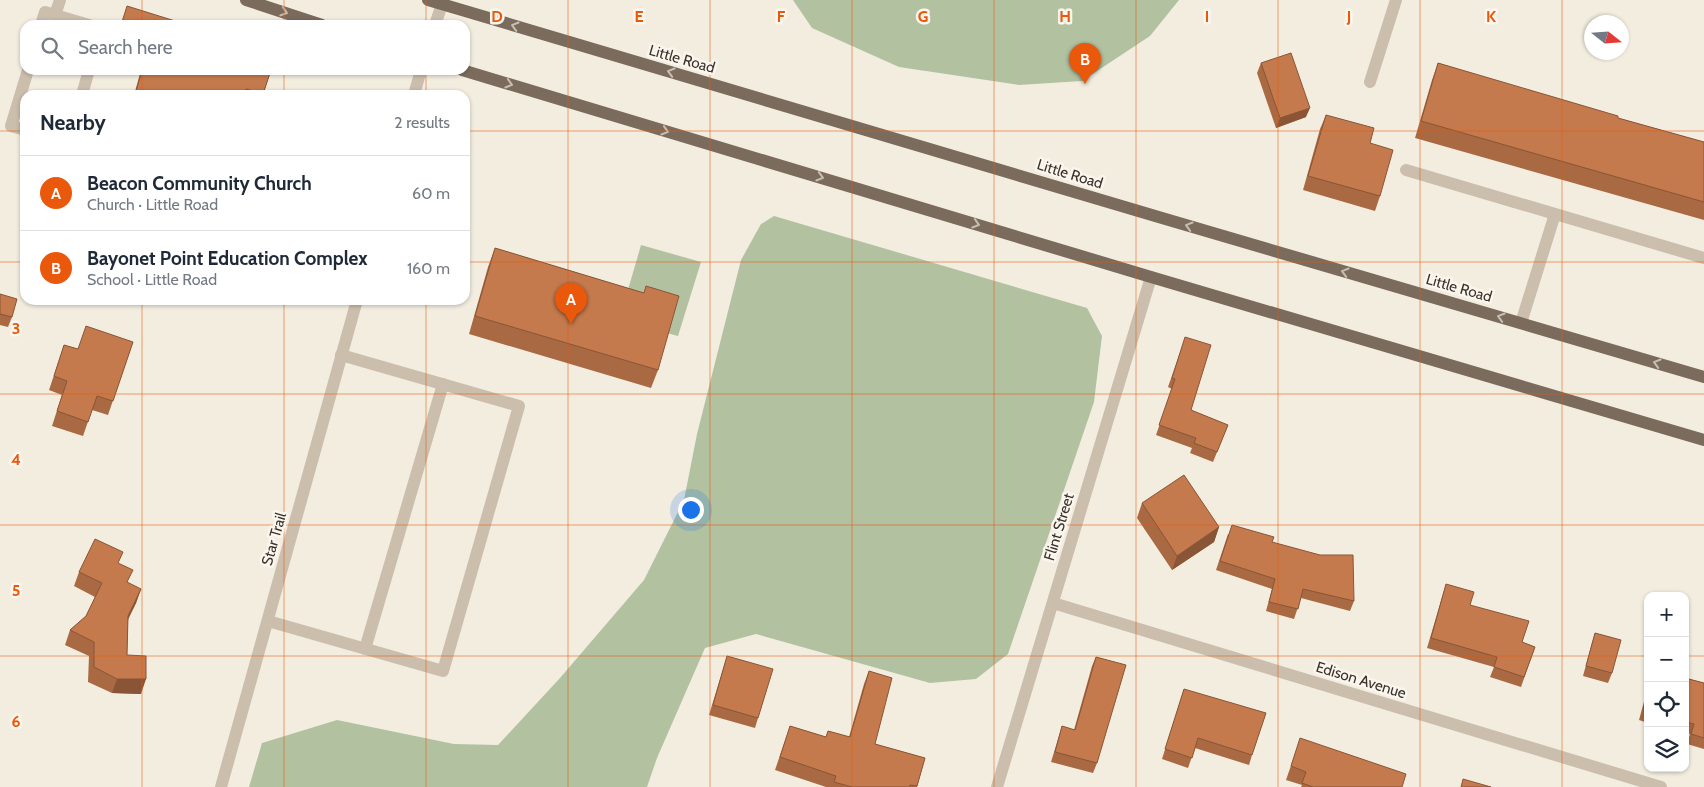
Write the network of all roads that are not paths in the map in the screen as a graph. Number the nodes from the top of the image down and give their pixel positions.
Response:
1 (60, 0) edge
2 (246, 0) edge
3 (428, 0) edge
4 (1396, 0) edge
5 (442, 2) edge
6 (55, 15) junction
7 (43, 20) edge
8 (72, 20) edge
9 (307, 20) edge
10 (437, 20) edge
11 (470, 72) edge
12 (26, 75) edge
13 (88, 75) edge
14 (419, 75) edge
15 (1370, 82) dead end
16 (22, 90) edge
17 (83, 90) edge
18 (415, 90) edge
19 (20, 96) edge
20 (20, 129) edge
21 (1406, 170) dead end
22 (1555, 214) junction
23 (1704, 258) edge
24 (1151, 277) junction
25 (356, 305) edge
26 (1521, 323) junction
27 (341, 355) junction
28 (1704, 377) edge
29 (443, 384) junction
30 (1704, 440) edge
31 (1053, 603) junction
32 (268, 621) junction
33 (365, 649) junction
34 (221, 787) edge
35 (997, 787) edge
36 (1661, 787) edge

1 - 6 street
2 -> 9 main road
3 - 5 main road, Little Road
4 - 15 street
5 - 10 street
26 -> 5 main road, Little Road
6 - 7 street
6 - 8 street
11 -> 24 main road
12 - 16 street
13 - 17 street
14 - 18 street
19 - 20 street
21 - 22 street
22 - 23 street
22 - 26 street
24 - 30 main road
24 - 31 street, Flint Street
25 - 27 street, Star Trail
28 -> 26 main road, Little Road
27 - 29 street
27 - 32 street, Star Trail
29 - 33 street
29 - 33 street
31 - 35 street, Flint Street
31 - 36 street, Edison Avenue
32 - 33 street
32 - 34 street, Star Trail

